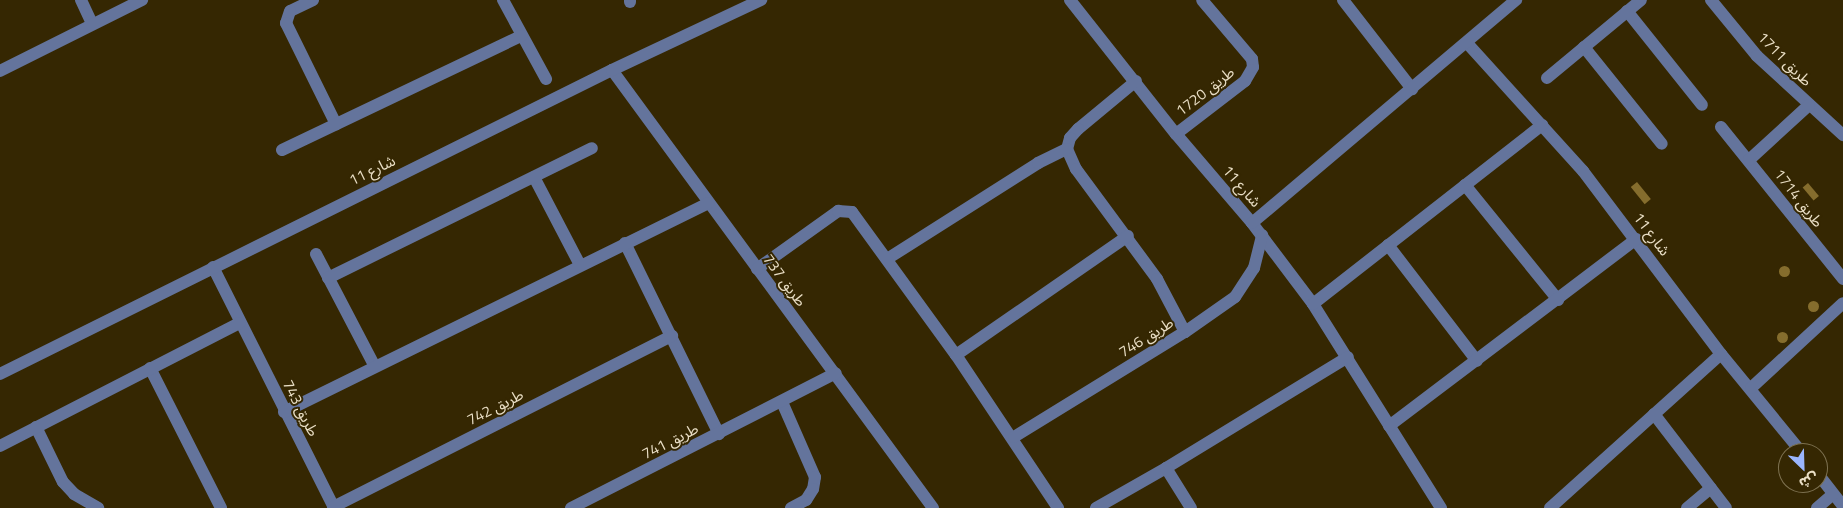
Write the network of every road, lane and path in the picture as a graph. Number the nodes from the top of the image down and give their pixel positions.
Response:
1 (81, 0) edge
2 (142, 0) edge
3 (313, 0) edge
4 (503, 0) edge
5 (761, 0) edge
6 (1070, 0) edge
7 (1202, 0) edge
8 (1343, 0) edge
9 (1516, 0) edge
10 (1641, 0) edge
11 (1711, 0) edge
12 (1627, 11) junction
13 (92, 24) junction
14 (521, 36) junction
15 (1467, 43) junction
16 (1584, 47) junction
17 (612, 70) junction
18 (0, 71) edge
19 (1547, 78) dead end
20 (546, 79) dead end
21 (1136, 81) junction
22 (1412, 89) junction
23 (1702, 105) dead end
24 (1809, 105) junction
25 (336, 124) junction
26 (1542, 125) junction
27 (1720, 127) dead end
28 (1176, 134) junction
29 (1843, 135) edge
30 (1662, 144) dead end
31 (592, 148) dead end
32 (1067, 149) junction
33 (282, 150) dead end
34 (1749, 160) junction
35 (534, 177) junction
36 (1465, 184) junction
37 (708, 203) junction
38 (1252, 223) junction
39 (1262, 235) junction
40 (1128, 236) junction
41 (1636, 239) junction
42 (625, 243) junction
43 (1388, 245) junction
44 (316, 254) dead end
45 (887, 259) junction
46 (580, 265) junction
47 (213, 267) junction
48 (757, 269) junction
49 (328, 278) junction
50 (1843, 279) edge
51 (1558, 300) junction
52 (1843, 303) edge
53 (1313, 304) junction
54 (239, 323) junction
55 (1185, 332) junction
56 (672, 336) junction
57 (956, 354) junction
58 (1721, 354) junction
59 (1348, 357) junction
60 (1477, 361) junction
61 (375, 367) junction
62 (150, 368) junction
63 (1, 371) edge
64 (836, 373) junction
65 (1751, 388) junction
66 (782, 402) junction
67 (284, 412) junction
68 (1654, 414) junction
69 (1389, 426) junction
70 (36, 427) junction
71 (719, 434) junction
72 (1014, 437) junction
73 (1794, 443) edge
74 (0, 446) edge
75 (1166, 468) junction
76 (1828, 487) edge
77 (1711, 488) junction
78 (1833, 494) junction
79 (1843, 506) edge
80 (333, 507) edge
81 (98, 508) edge
82 (221, 508) edge
83 (572, 508) edge
84 (791, 508) edge
85 (933, 508) edge
86 (1058, 508) edge
87 (1096, 508) edge
88 (1191, 508) edge
89 (1441, 508) edge
90 (1550, 508) edge
91 (1687, 508) edge
92 (1726, 508) edge
93 (1817, 508) edge

1 - 13 street
2 - 13 street
3 - 25 street
4 - 14 street
5 - 17 street, شارع 11
6 - 21 street, شارع 11
7 - 28 street, طريق 1720
8 - 22 street
9 - 15 street, شارع 11
10 - 12 street
11 - 24 street, طريق 1711
12 - 16 street
12 - 23 street
13 - 18 street
14 - 20 street
14 - 25 street
15 - 22 street, شارع 11
15 - 26 street, شارع 11
16 - 19 street
16 - 30 street
17 - 37 street, طريق 737
17 - 47 street, شارع 11
21 - 28 street, شارع 11
21 - 32 street
22 - 38 street, شارع 11
24 - 29 street, طريق 1711
24 - 34 street
25 - 33 street
26 - 36 street
26 - 41 street, شارع 11
27 - 34 street, طريق 1714
28 - 38 street, شارع 11
31 - 35 street
32 - 40 street
32 - 45 street
34 - 50 street, طريق 1714
35 - 46 street
35 - 49 street
36 - 43 street
36 - 51 street
37 - 42 street
37 - 48 street, طريق 737
38 - 39 street
39 - 53 street
39 - 55 street, طريق 746
40 - 55 street
40 - 57 street
41 - 51 street
41 - 58 street, شارع 11
42 - 46 street
42 - 56 street
43 - 53 street
43 - 60 street
44 - 49 street
45 - 48 street
45 - 57 street
46 - 61 street
47 - 54 street, طريق 743
47 - 63 street, شارع 11
48 - 64 street, طريق 737
49 - 61 street
51 - 60 street
52 - 65 street
53 - 59 street
54 - 62 street
54 - 67 street, طريق 743
55 - 72 street, طريق 746
56 - 71 street
56 - 80 street, طريق 742
57 - 72 street
58 - 65 street, شارع 11
58 - 68 street
59 - 69 street
59 - 75 street
60 - 69 street
61 - 67 street
62 - 70 street
62 - 82 street
64 - 66 street, طريق 741
64 - 85 street, طريق 737
65 - 73 street, شارع 11
66 - 71 street, طريق 741
66 - 84 street
67 - 80 street, طريق 743
68 - 77 street
68 - 90 street
69 - 89 street
70 - 74 street
70 - 81 street
71 - 83 street, طريق 741
72 - 86 street
75 - 87 street
75 - 88 street
76 - 78 street
77 - 91 street
77 - 92 street
78 - 79 street
78 - 93 street

